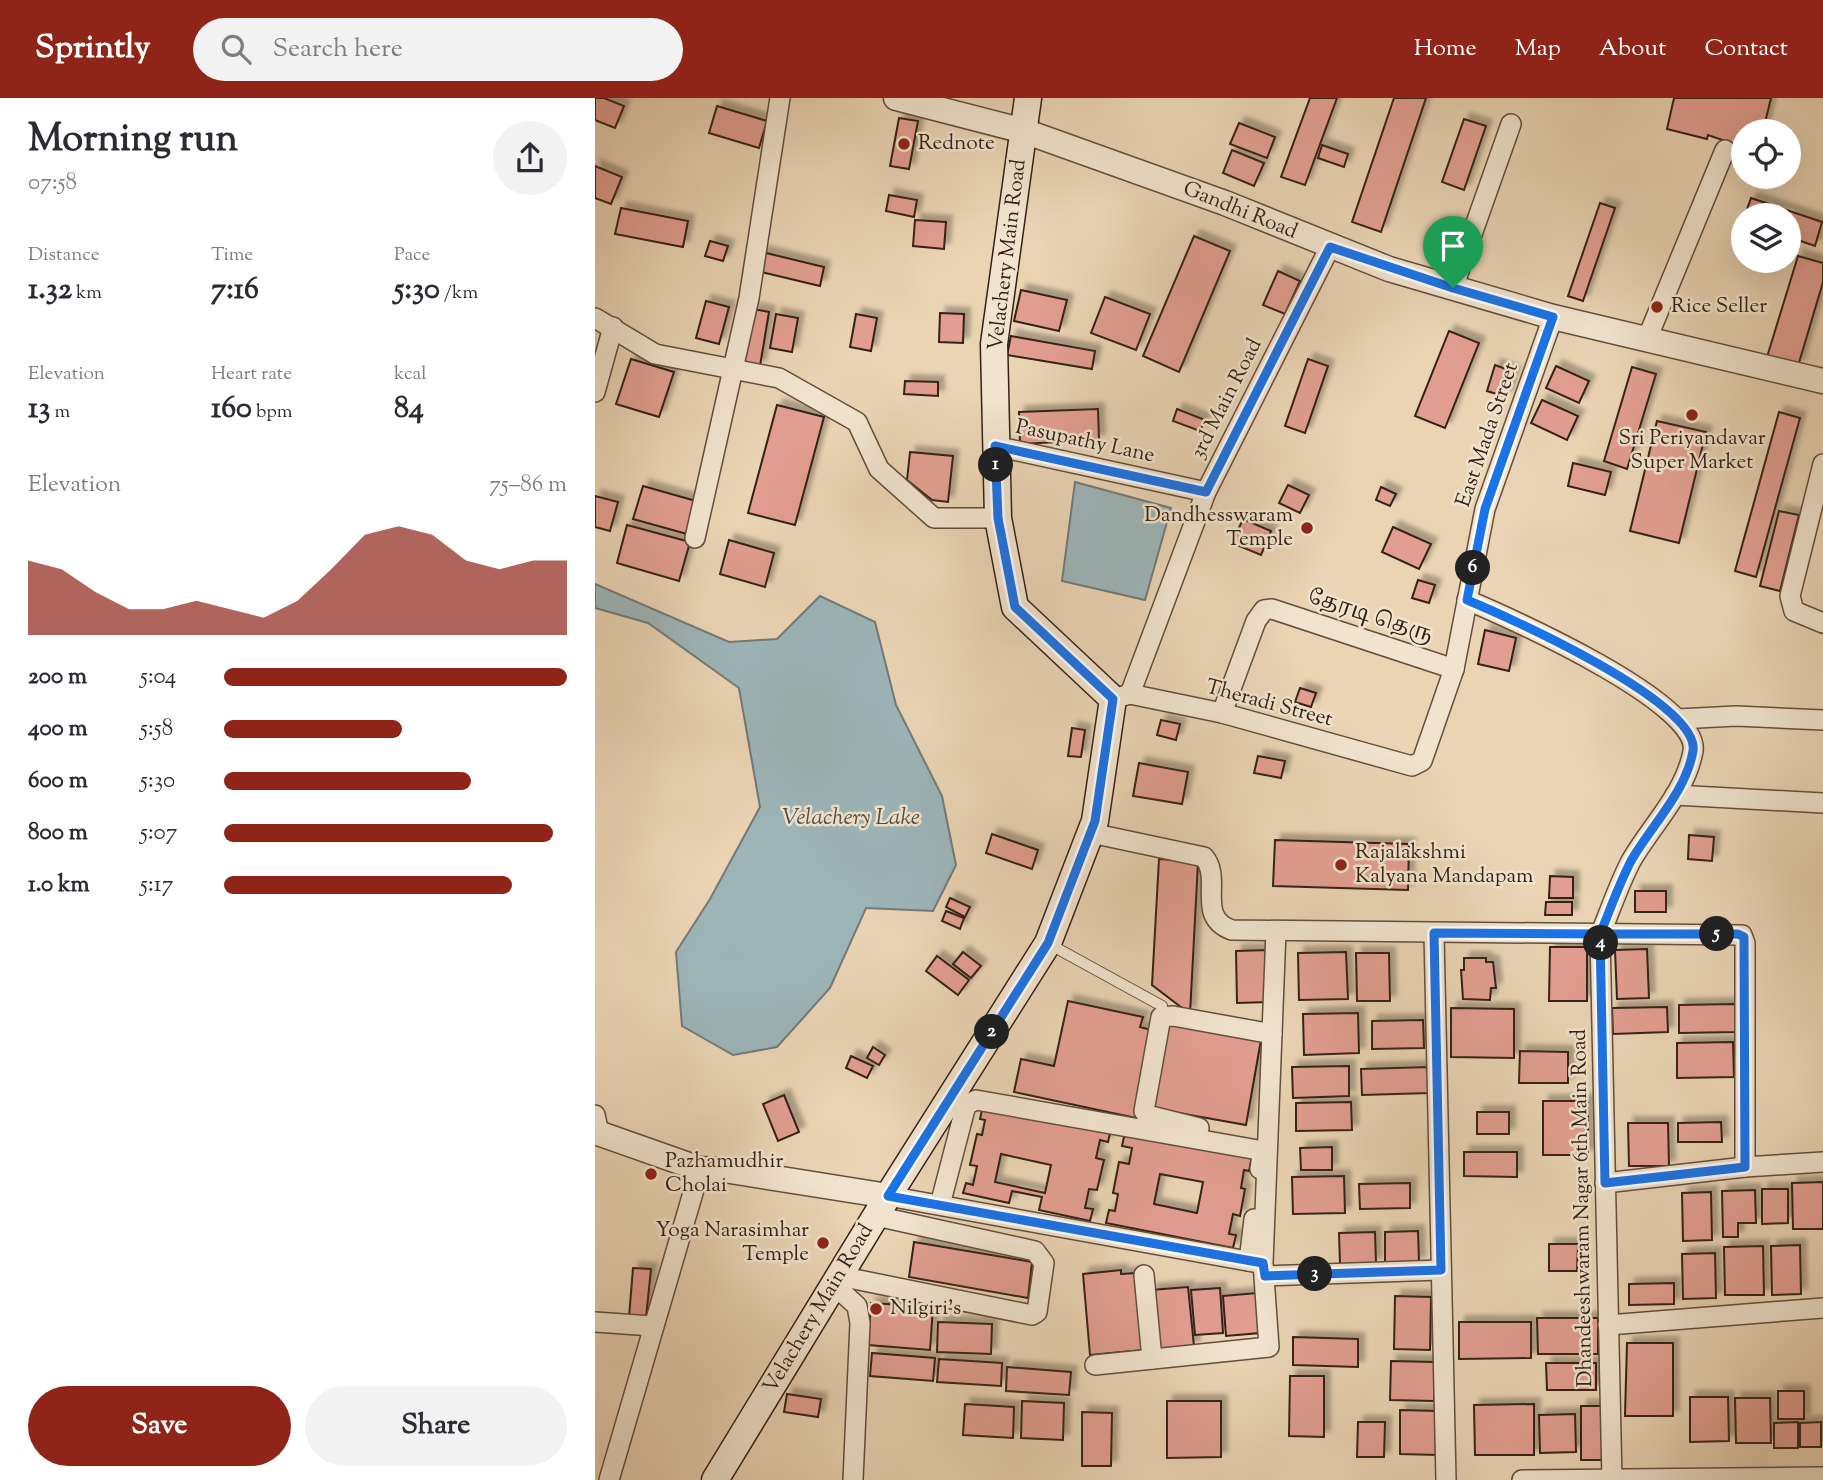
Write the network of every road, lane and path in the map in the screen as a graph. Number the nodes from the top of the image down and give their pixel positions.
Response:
1 (780, 98) edge
2 (896, 98) edge
3 (1028, 98) edge
4 (1511, 124) dead end
5 (1024, 131) junction
6 (1725, 150) dead end
7 (1330, 247) junction
8 (1453, 288) junction
9 (1553, 317) junction
10 (595, 318) edge
11 (613, 327) junction
12 (1647, 339) junction
13 (734, 369) junction
14 (1823, 380) edge
15 (595, 392) edge
16 (995, 446) junction
17 (1823, 464) edge
18 (1206, 492) junction
19 (998, 518) junction
20 (695, 538) dead end
21 (1467, 600) junction
22 (1823, 623) edge
23 (1454, 669) junction
24 (1121, 696) junction
25 (1222, 713) junction
26 (1678, 719) junction
27 (1823, 720) edge
28 (1412, 766) joint
29 (1675, 795) junction
30 (1823, 803) edge
31 (1091, 833) junction
32 (1276, 931) junction
33 (1434, 933) junction
34 (1600, 934) junction
35 (1048, 943) junction
36 (1162, 1006) dead end
37 (1272, 1034) junction
38 (596, 1127) edge
39 (1268, 1145) junction
40 (1823, 1162) edge
41 (1745, 1167) junction
42 (700, 1169) junction
43 (1605, 1183) junction
44 (882, 1206) junction
45 (940, 1206) junction
46 (1259, 1267) junction
47 (1441, 1270) junction
48 (1145, 1275) dead end
49 (837, 1280) junction
50 (1823, 1308) edge
51 (595, 1322) edge
52 (1608, 1325) junction
53 (652, 1326) junction
54 (1152, 1359) junction
55 (1095, 1365) dead end
56 (1823, 1477) edge
57 (1612, 1479) edge
58 (1785, 1479) edge
59 (609, 1480) edge
60 (715, 1480) edge
61 (853, 1480) edge
62 (1446, 1480) edge
63 (1522, 1480) edge

1 - 13 street
2 - 5 street, Gandhi Road
3 - 5 main road, Velachery Main Road
4 - 8 street
5 - 7 street, Gandhi Road
5 - 16 main road, Velachery Main Road
6 - 12 street
7 - 8 street, Gandhi Road
7 - 18 street, 3rd Main Road
8 - 9 street, Gandhi Road
9 - 12 street, Gandhi Road
9 - 21 street, East Mada Street
10 - 11 street
11 - 13 street
11 - 15 street
12 - 14 street, Gandhi Road
13 - 19 street
13 - 20 street
16 - 18 street, Pasupathy Lane
16 - 19 main road, Velachery Main Road
17 - 22 street
18 - 24 street, 3rd Main Road
19 - 24 main road, Velachery Main Road
21 - 23 street, East Mada Street
21 - 26 street
23 - 25 street, தேரடி தெரு
23 - 28 street, East Mada Street
24 - 25 street, Theradi Street
24 - 31 main road, Velachery Main Road
25 - 28 street, Theradi Street
26 - 27 street
26 - 29 street
29 - 30 street
29 - 34 street
31 - 32 street
31 - 35 main road, Velachery Main Road
32 - 33 street
32 - 37 street
33 - 34 street
33 - 47 street
34 - 41 street
34 - 43 street, Dhandeeshwaram Nagar 6th Main Road
35 - 36 lane
35 - 44 main road, Velachery Main Road
37 - 39 street
37 - 39 street
38 - 42 street
39 - 46 street
40 - 41 street
41 - 43 street
42 - 44 street
42 - 53 street
43 - 52 street, Dhandeeshwaram Nagar 6th Main Road
44 - 45 street
44 - 49 main road, Velachery Main Road
44 - 49 street
45 - 46 street
45 - 46 street
46 - 47 street
46 - 54 street
47 - 62 street
48 - 54 street
49 - 60 main road, Velachery Main Road
49 - 61 street
50 - 52 street
51 - 53 street
52 - 57 street, Dhandeeshwaram Nagar 6th Main Road
53 - 59 street
54 - 55 street
56 - 58 street
57 - 58 street
57 - 63 street

